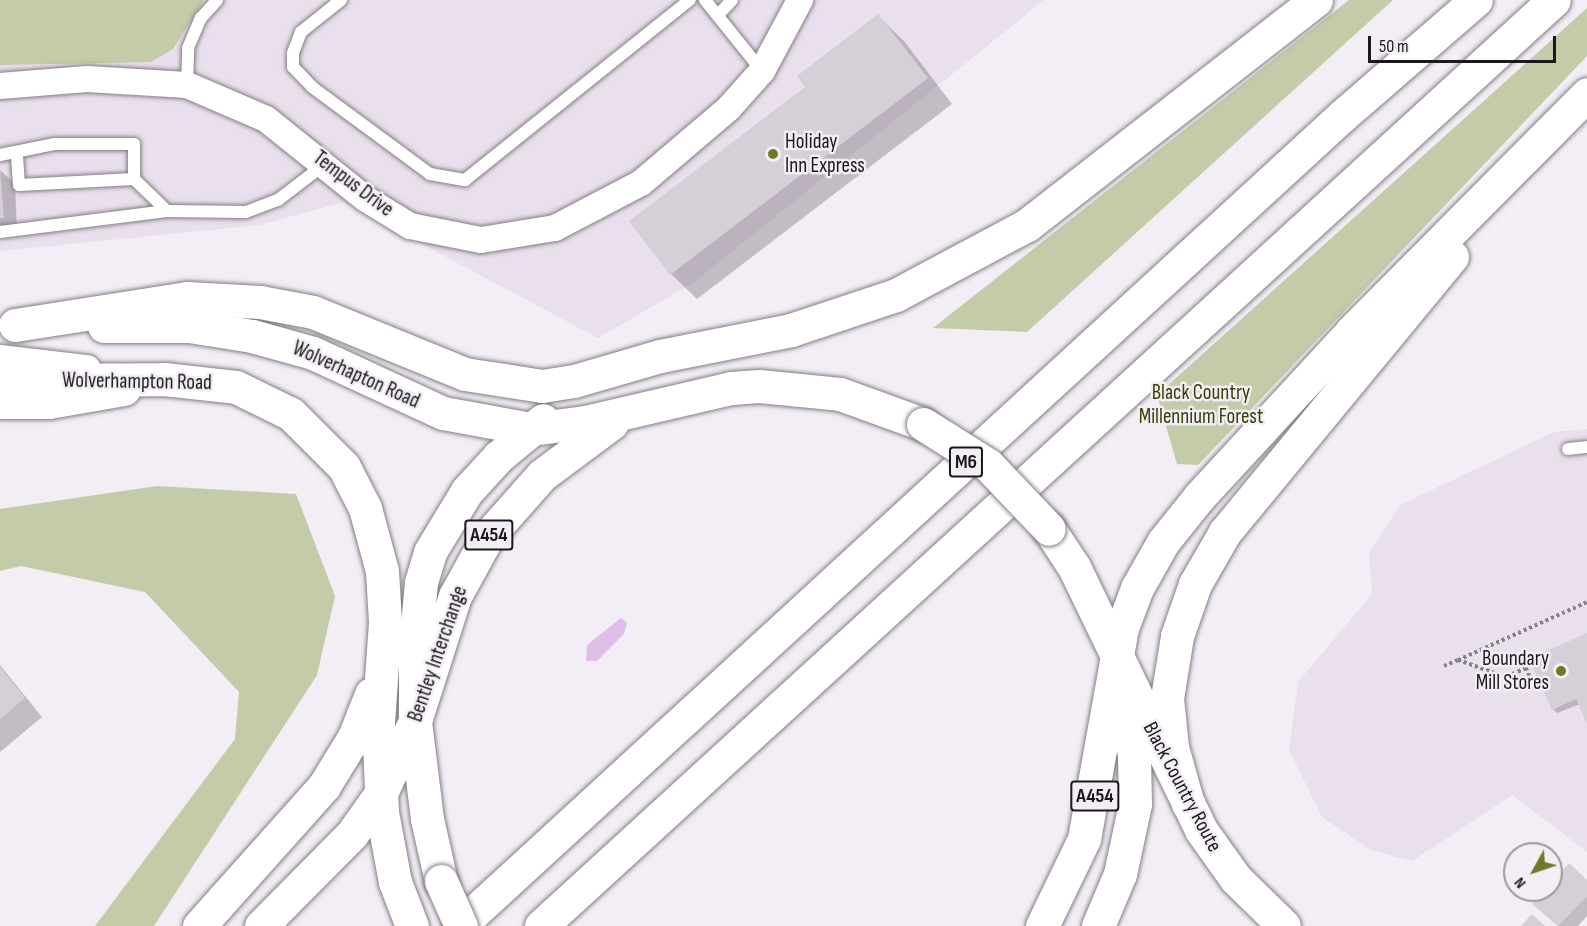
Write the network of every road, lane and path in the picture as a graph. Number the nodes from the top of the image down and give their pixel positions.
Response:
1 (217, 0) edge
2 (341, 0) edge
3 (690, 0) edge
4 (705, 0) edge
5 (732, 0) edge
6 (800, 0) edge
7 (1316, 0) edge
8 (1476, 0) edge
9 (1554, 0) edge
10 (719, 14) junction
11 (762, 71) junction
12 (187, 85) junction
13 (0, 86) edge
14 (1586, 95) edge
15 (17, 153) junction
16 (0, 155) edge
17 (326, 163) junction
18 (134, 179) junction
19 (166, 212) junction
20 (0, 232) edge
21 (8, 325) edge
22 (0, 358) edge
23 (616, 370) junction
24 (170, 379) junction
25 (0, 380) edge
26 (0, 402) edge
27 (641, 408) junction
28 (531, 429) junction
29 (1587, 447) edge
30 (1568, 449) dead end
31 (1587, 602) edge
32 (383, 648) junction
33 (1458, 660) junction
34 (1117, 661) junction
35 (1444, 666) dead end
36 (1540, 684) dead end
37 (415, 721) junction
38 (381, 793) junction
39 (1188, 804) junction
40 (409, 920) edge
41 (199, 926) edge
42 (261, 926) edge
43 (460, 926) edge
44 (541, 926) edge
45 (1042, 926) edge
46 (1098, 926) edge
47 (1284, 926) edge

1 - 12 lane
2 - 3 lane
4 - 10 lane
5 - 10 lane
6 - 11 street, Tempus Drive
7 - 23 main road
8 - 43 main road, M6
9 - 44 main road, M6
10 - 11 lane
11 - 17 street, Tempus Drive
12 - 13 street, Tempus Drive
12 - 17 street, Tempus Drive
14 - 34 main road
14 - 39 main road
15 - 16 lane
15 - 18 lane
15 - 18 lane
17 - 19 lane
18 - 19 lane
19 - 20 lane
21 - 23 main road
21 - 28 main road, Wolverhapton Road / A454
22 - 24 street
23 - 28 main road
24 - 25 main road, Wolverhampton Road
24 - 26 main road
24 - 32 main road, Wolverhampton Road
27 - 28 main road, Bentley Interchange / A454
27 - 34 main road, Bentley Interchange / A454, bridge
27 - 37 main road, Bentley Interchange / A454
28 - 37 main road
29 - 30 lane
31 - 33 path
32 - 38 main road, Bentley Interchange
32 - 41 main road
33 - 35 path
33 - 36 path
34 - 39 main road, Black Country Route / A454
34 - 45 main road, A454
34 - 46 main road
37 - 38 main road, Bentley Interchange / A454
37 - 43 main road, bridge
38 - 40 main road, Bentley Interchange
38 - 42 main road
39 - 47 main road, Black Country Route / A454

